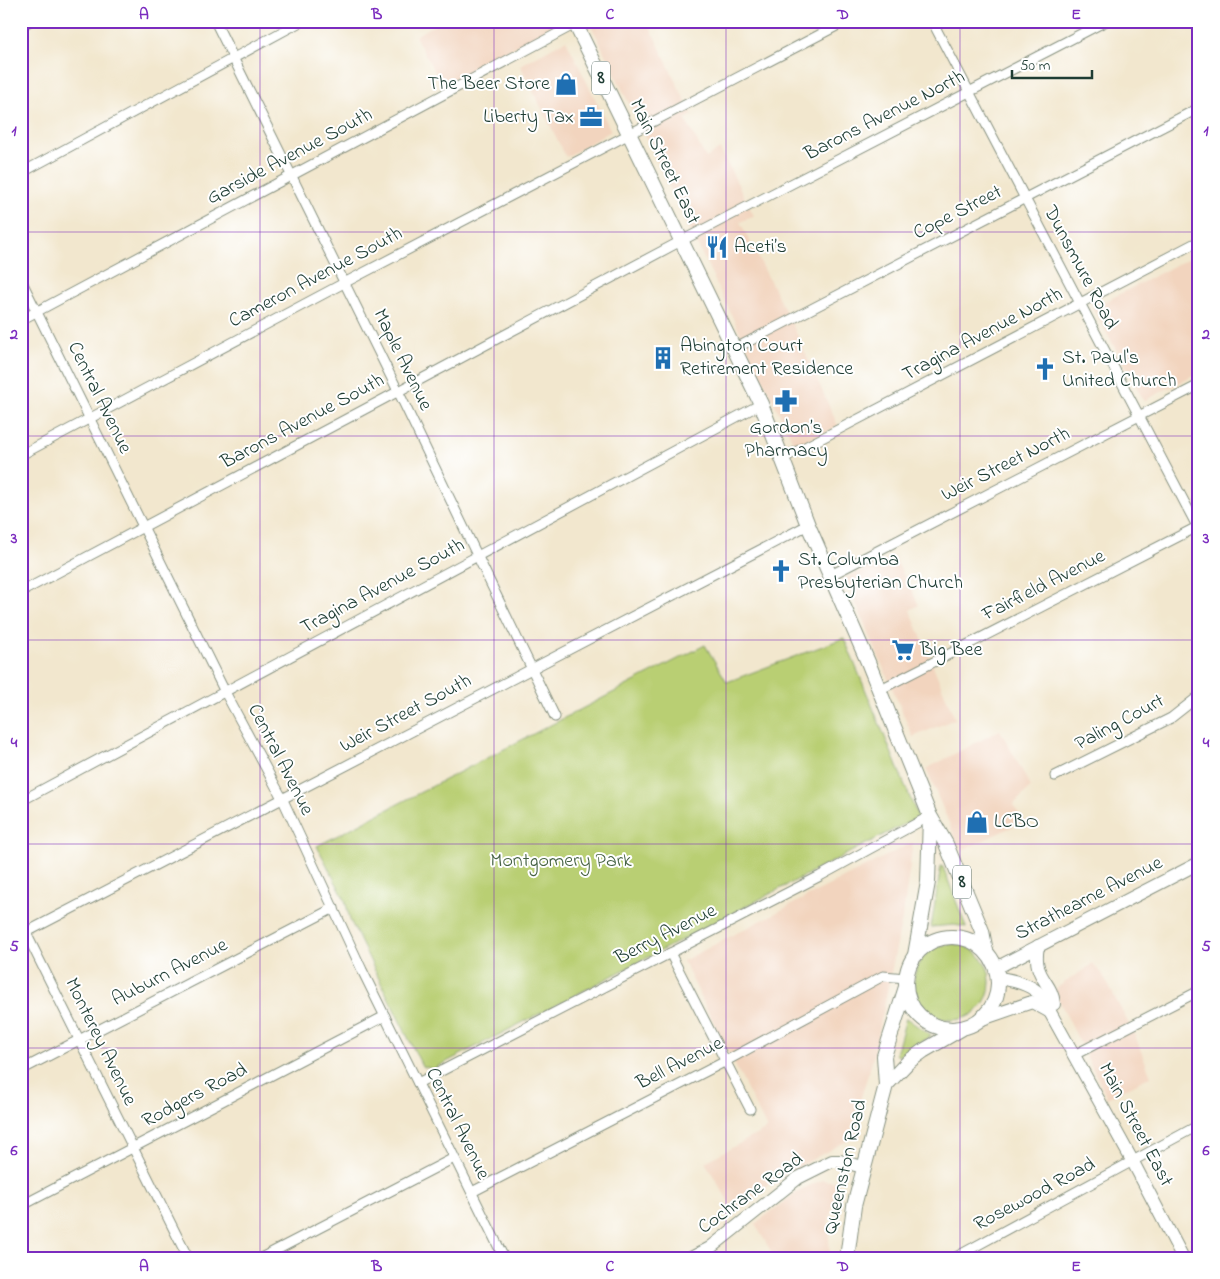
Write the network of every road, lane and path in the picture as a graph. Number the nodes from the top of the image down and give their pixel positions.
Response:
1 (27, 21) edge
2 (215, 21) edge
3 (302, 21) edge
4 (846, 21) edge
5 (932, 21) edge
6 (1106, 21) edge
7 (576, 22) edge
8 (21, 24) edge
9 (233, 58) junction
10 (968, 93) junction
11 (1199, 108) edge
12 (628, 134) junction
13 (21, 173) edge
14 (290, 176) junction
15 (1023, 199) junction
16 (681, 241) junction
17 (1199, 241) edge
18 (21, 280) edge
19 (344, 283) junction
20 (1079, 304) junction
21 (37, 312) junction
22 (21, 320) edge
23 (734, 349) junction
24 (1199, 385) edge
25 (398, 391) junction
26 (761, 404) junction
27 (1139, 416) junction
28 (91, 418) junction
29 (21, 455) edge
30 (782, 459) junction
31 (808, 525) junction
32 (143, 527) junction
33 (1198, 528) edge
34 (478, 556) junction
35 (829, 576) junction
36 (21, 592) edge
37 (532, 666) junction
38 (879, 690) junction
39 (225, 692) junction
40 (1199, 696) edge
41 (555, 717) dead end
42 (1055, 776) dead end
43 (283, 800) junction
44 (21, 801) edge
45 (930, 816) junction
46 (1199, 864) edge
47 (334, 908) junction
48 (21, 923) edge
49 (24, 934) edge
50 (1038, 946) junction
51 (986, 951) junction
52 (670, 953) junction
53 (915, 955) junction
54 (997, 973) junction
55 (906, 982) junction
56 (1199, 991) edge
57 (1050, 1012) junction
58 (385, 1016) junction
59 (980, 1020) junction
60 (1056, 1024) junction
61 (962, 1028) junction
62 (80, 1039) junction
63 (1074, 1055) junction
64 (724, 1062) junction
65 (21, 1070) edge
66 (418, 1083) junction
67 (886, 1085) junction
68 (750, 1109) dead end
69 (1199, 1125) edge
70 (134, 1149) junction
71 (454, 1158) junction
72 (1134, 1162) junction
73 (863, 1167) junction
74 (472, 1192) junction
75 (21, 1206) edge
76 (188, 1258) edge
77 (261, 1258) edge
78 (504, 1258) edge
79 (691, 1258) edge
80 (847, 1258) edge
81 (954, 1258) edge
82 (1182, 1258) edge

1 - 8 street
2 - 9 street, Maple Avenue
3 - 9 street
4 - 12 street, Cameron Avenue South
5 - 10 street, Dunsmure Road
6 - 10 street, Barons Avenue North
7 - 12 main road, Main Street East / 8
7 - 14 street, Garside Avenue South
9 - 13 street
9 - 14 street, Maple Avenue
10 - 15 street, Dunsmure Road
10 - 16 street, Barons Avenue North
11 - 15 street, Cope Street
12 - 16 main road, Main Street East / 8
12 - 19 street, Cameron Avenue South
14 - 19 street, Maple Avenue
14 - 21 street, Garside Avenue South
15 - 20 street, Dunsmure Road
15 - 23 street, Cope Street
16 - 23 main road, Main Street East / 8
16 - 25 street, Barons Avenue South
17 - 20 street, Tragina Avenue North
18 - 21 street, Central Avenue
19 - 25 street, Maple Avenue
19 - 28 street, Cameron Avenue South
20 - 27 street, Dunsmure Road
20 - 30 street, Tragina Avenue North
21 - 22 street, Garside Avenue South
21 - 28 street, Central Avenue
23 - 26 main road, Main Street East / 8
24 - 27 street, Weir Street North
25 - 32 street, Barons Avenue South
25 - 34 street, Maple Avenue
26 - 30 main road, Main Street East / 8
26 - 34 street, Tragina Avenue South
27 - 33 street, Dunsmure Road
27 - 35 street, Weir Street North
28 - 29 street, Cameron Avenue South
28 - 32 street, Central Avenue
30 - 31 main road, Main Street East / 8
31 - 35 main road, Main Street East / 8
31 - 37 street, Weir Street South
32 - 36 street, Barons Avenue South
32 - 39 street, Central Avenue
33 - 38 street, Fairfield Avenue
34 - 37 street, Maple Avenue
34 - 39 street, Tragina Avenue South
35 - 38 main road, Main Street East / 8
37 - 41 street, Maple Avenue
37 - 43 street, Weir Street South
38 - 45 main road, Main Street East / 8
39 - 43 street, Central Avenue
39 - 44 street, Tragina Avenue South
40 - 42 street, Paling Court
43 - 47 street, Central Avenue
43 - 49 street, Weir Street South
45 - 51 main road, Main Street East / 8
45 - 52 street, Berry Avenue
45 - 53 main road, Main Street East / 8
46 - 50 street, Strathearne Avenue
47 - 58 street, Central Avenue
47 - 62 street, Auburn Avenue
48 - 49 street, Monterey Avenue
49 - 62 street, Monterey Avenue
50 - 54 street, Strathearne Avenue
50 - 60 street
51 - 53 main road
51 - 54 main road
52 - 64 street
52 - 66 street, Berry Avenue
53 - 55 main road
54 - 57 street, Main Street East
54 - 59 main road
55 - 61 main road
55 - 64 street, Bell Avenue
55 - 67 main road, Queenston Road
56 - 63 street
57 - 59 street
57 - 60 street, Main Street East
58 - 66 street, Central Avenue
58 - 70 street, Rodgers Road
59 - 61 main road
60 - 63 street, Main Street East
61 - 67 main road, Queenston Road
62 - 65 street, Auburn Avenue
62 - 70 street, Monterey Avenue
63 - 72 street, Main Street East
64 - 68 street
64 - 74 street, Bell Avenue
66 - 71 street, Central Avenue
67 - 73 main road, Queenston Road
69 - 72 street, Rosewood Road
70 - 75 street, Rodgers Road
70 - 76 street, Monterey Avenue
71 - 74 street, Central Avenue
71 - 77 street
72 - 81 street, Rosewood Road
72 - 82 street, Main Street East
73 - 79 street, Cochrane Road
73 - 80 main road, Queenston Road
74 - 78 street, Central Avenue

